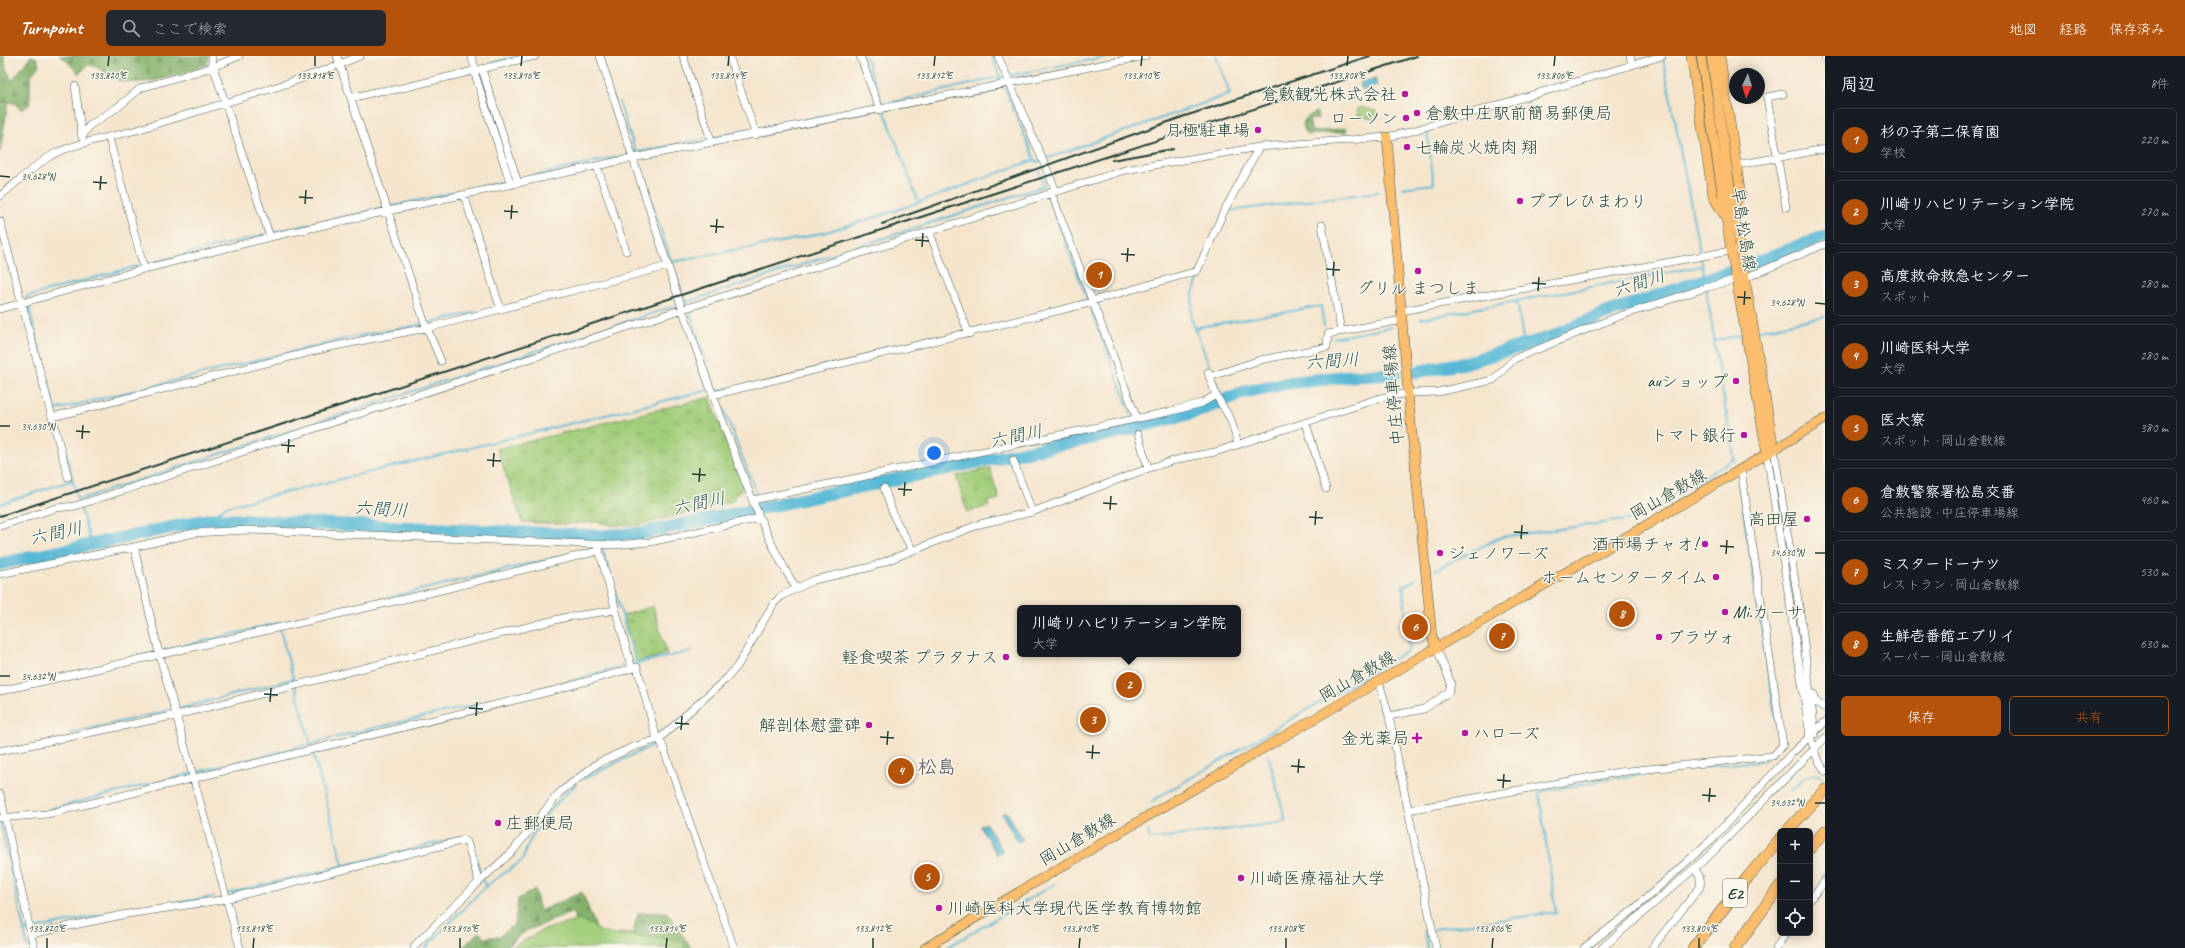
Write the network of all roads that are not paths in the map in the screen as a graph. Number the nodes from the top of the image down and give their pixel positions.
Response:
1 (212, 56) edge
2 (239, 56) edge
3 (337, 56) edge
4 (360, 56) edge
5 (471, 56) edge
6 (535, 56) edge
7 (600, 56) edge
8 (682, 56) edge
9 (729, 56) edge
10 (860, 56) edge
11 (998, 56) edge
12 (1145, 56) edge
13 (1630, 56) edge
14 (1691, 56) edge
15 (1701, 56) edge
16 (1711, 56) edge
17 (1720, 56) edge
18 (1127, 57) edge
19 (1660, 57) edge
20 (339, 65) junction
21 (1632, 65) junction
22 (213, 66) junction
23 (477, 70) junction
24 (1005, 80) junction
25 (75, 86) dead end
26 (1784, 94) dead end
27 (350, 98) junction
28 (225, 103) junction
29 (881, 108) junction
30 (755, 131) junction
31 (1387, 137) junction
32 (109, 138) junction
33 (82, 140) junction
34 (711, 140) junction
35 (1259, 147) junction
36 (1825, 149) edge
37 (633, 158) junction
38 (1777, 158) junction
39 (1736, 165) junction
40 (597, 166) junction
41 (514, 181) junction
42 (1050, 192) junction
43 (464, 195) junction
44 (0, 196) edge
45 (1733, 207) junction
46 (387, 208) junction
47 (1786, 208) dead end
48 (1726, 217) junction
49 (0, 222) edge
50 (1322, 225) dead end
51 (929, 231) junction
52 (269, 234) junction
53 (1825, 244) edge
54 (1741, 249) junction
55 (626, 251) dead end
56 (1731, 251) junction
57 (667, 264) junction
58 (143, 265) junction
59 (1746, 274) junction
60 (1736, 278) junction
61 (1091, 301) junction
62 (26, 302) junction
63 (499, 304) dead end
64 (684, 307) junction
65 (0, 309) edge
66 (1402, 316) junction
67 (426, 325) junction
68 (968, 331) junction
69 (1341, 331) junction
70 (1751, 332) junction
71 (441, 361) dead end
72 (714, 393) junction
73 (1408, 393) junction
74 (1216, 396) junction
75 (56, 416) junction
76 (1825, 419) edge
77 (1134, 420) junction
78 (1306, 423) junction
79 (1138, 434) dead end
80 (1238, 445) junction
81 (1770, 452) junction
82 (1013, 460) dead end
83 (1148, 468) junction
84 (1741, 470) junction
85 (68, 477) dead end
86 (884, 488) dead end
87 (1326, 489) dead end
88 (756, 500) junction
89 (1032, 512) junction
90 (760, 516) junction
91 (0, 526) edge
92 (134, 547) junction
93 (599, 547) junction
94 (912, 549) junction
95 (0, 574) edge
96 (796, 588) junction
97 (616, 610) junction
98 (1437, 649) junction
99 (159, 652) junction
100 (1806, 655) junction
101 (631, 665) junction
102 (1379, 682) junction
103 (0, 691) edge
104 (1825, 708) edge
105 (177, 715) junction
106 (1389, 716) junction
107 (1825, 722) edge
108 (1816, 730) junction
109 (1810, 736) junction
110 (1825, 738) edge
111 (659, 739) junction
112 (1815, 749) junction
113 (0, 751) edge
114 (1825, 771) edge
115 (193, 775) junction
116 (1825, 790) edge
117 (0, 794) edge
118 (1408, 810) junction
119 (2, 818) edge
120 (1790, 828) edge
121 (1825, 831) edge
122 (1777, 843) edge
123 (1813, 845) edge
124 (1695, 870) junction
125 (481, 880) junction
126 (1825, 881) edge
127 (1777, 890) edge
128 (225, 896) junction
129 (1813, 896) edge
130 (30, 931) junction
131 (1784, 936) edge
132 (34, 948) edge
133 (240, 948) edge
134 (414, 948) edge
135 (734, 948) edge
136 (925, 948) edge
137 (1436, 948) edge
138 (1584, 948) edge
139 (1602, 948) edge
140 (1652, 948) edge
141 (1693, 948) edge
142 (1735, 948) edge
143 (1776, 948) edge

1 - 22 street
2 - 22 street
3 - 20 street
4 - 20 street
5 - 23 street
6 - 23 street
7 - 37 street
8 - 34 street
9 - 30 street
10 - 29 street
11 - 24 street
12 - 18 street
13 - 21 street
14 - 48 main road
15 - 48 main road, 早島松島線
16 - 45 main road, 早島松島線
17 - 39 main road
18 - 24 street
19 - 21 street
20 - 27 street
20 - 28 street
21 - 31 street
22 - 28 street
22 - 33 street
23 - 27 street
23 - 41 street
24 - 29 street
24 - 42 street
25 - 33 street
26 - 38 street
27 - 46 street
28 - 32 street
28 - 52 street
29 - 30 street
30 - 34 street
31 - 35 street
31 - 66 main road, 中庄停車場線
32 - 33 street
32 - 58 street
33 - 44 street
34 - 37 street
35 - 42 street
35 - 61 street
36 - 38 street
37 - 40 street
37 - 57 street
38 - 39 street
38 - 47 street
39 - 45 main road
40 - 41 street
40 - 55 street
41 - 43 street
42 - 51 street
42 - 61 street
43 - 46 street
43 - 63 street
45 - 54 main road, 早島松島線
46 - 52 street
46 - 67 street
48 - 56 main road, 早島松島線
49 - 62 street
50 - 69 street
51 - 64 street
51 - 68 street
52 - 58 street
53 - 59 street
54 - 56 street
54 - 59 main road, 早島松島線
56 - 60 main road, 早島松島線
56 - 66 street
57 - 64 street
57 - 67 street
58 - 62 street
59 - 60 street
59 - 70 main road, 早島松島線
60 - 70 main road, 早島松島線
60 - 73 street
61 - 68 street
61 - 77 street
62 - 65 street
62 - 75 street
64 - 72 street
64 - 91 street
66 - 69 street
66 - 73 main road, 中庄停車場線
67 - 71 street
67 - 75 street
68 - 72 street
69 - 74 street
70 - 81 main road, 早島松島線
72 - 88 street
73 - 78 street
73 - 98 main road, 中庄停車場線
74 - 77 street
74 - 80 street
75 - 85 street
76 - 81 main road, 岡山倉敷線
77 - 88 street
78 - 80 street
78 - 87 street
79 - 83 street
80 - 83 street
81 - 84 main road, 岡山倉敷線
81 - 100 street
81 - 109 street
82 - 89 street
83 - 89 street
84 - 98 main road, 岡山倉敷線
84 - 118 street
86 - 94 street
88 - 90 street
89 - 94 street
90 - 93 street
90 - 96 street
92 - 93 street
92 - 95 street
92 - 99 street
93 - 97 street
93 - 99 street
94 - 96 street
96 - 111 street
97 - 101 street
97 - 105 street
98 - 102 main road, 岡山倉敷線
98 - 106 street
99 - 103 street
99 - 105 street
100 - 104 street
100 - 108 street
101 - 111 street
101 - 115 street
102 - 106 street
102 - 136 main road, 岡山倉敷線
105 - 113 street
105 - 115 street
106 - 118 street
107 - 108 street
108 - 109 street
108 - 112 street
109 - 112 street
109 - 138 street
110 - 112 street
111 - 125 street
111 - 135 street
112 - 114 street
112 - 124 street
115 - 119 street
115 - 128 street
116 - 120 highway
117 - 119 street
118 - 137 street
119 - 130 street
121 - 123 highway
122 - 141 highway, E2
124 - 139 street
124 - 140 street
125 - 128 street
125 - 134 street
126 - 129 street
127 - 142 highway, E2
128 - 130 street
128 - 133 street
130 - 132 street
131 - 143 street

